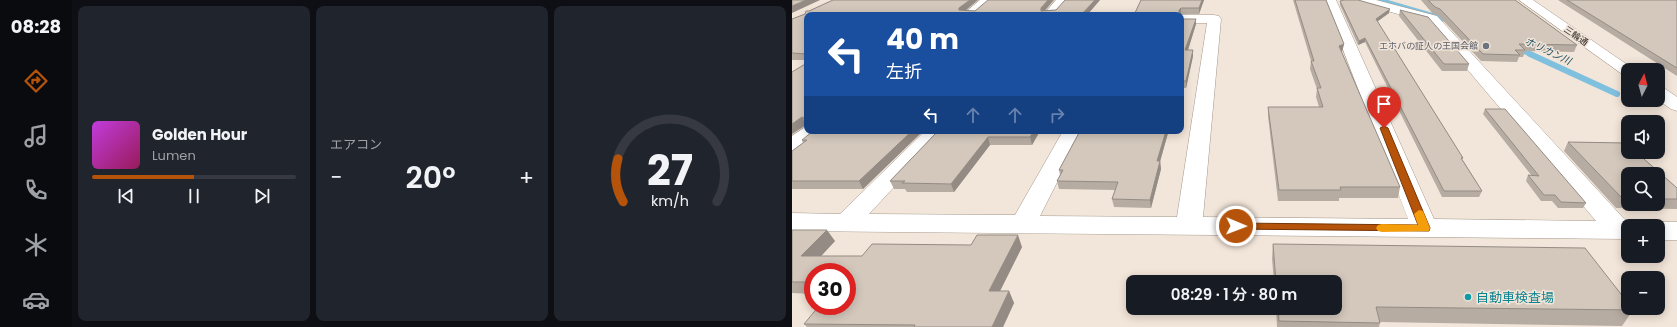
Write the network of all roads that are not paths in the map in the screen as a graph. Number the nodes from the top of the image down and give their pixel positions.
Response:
1 (988, 0) edge
2 (1063, 0) edge
3 (1330, 0) edge
4 (1362, 0) edge
5 (1525, 0) edge
6 (972, 12) edge
7 (1052, 12) edge
8 (1184, 19) edge
9 (1621, 66) edge
10 (1665, 97) edge
11 (1677, 105) edge
12 (808, 134) edge
13 (933, 134) edge
14 (1071, 134) edge
15 (792, 146) edge
16 (792, 222) edge
17 (847, 222) junction
18 (1023, 224) junction
19 (1189, 226) junction
20 (1621, 227) edge
21 (1425, 228) junction
22 (1621, 230) edge
23 (1665, 231) edge
24 (1677, 231) edge

1 - 6 street
2 - 7 street
3 - 21 street
4 - 20 street
5 - 9 street, 三輪通
8 - 19 street
10 - 11 street
12 - 15 street
13 - 17 street
14 - 18 street
16 - 17 street
17 - 18 street
18 - 19 street
19 - 21 street
21 - 22 street
23 - 24 street

